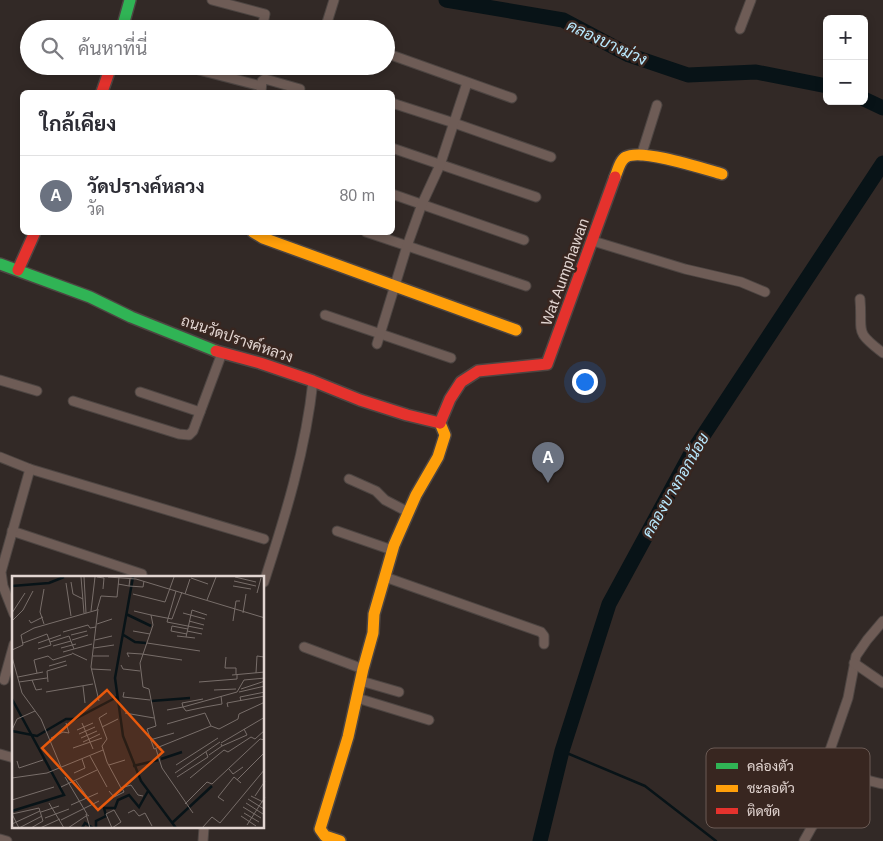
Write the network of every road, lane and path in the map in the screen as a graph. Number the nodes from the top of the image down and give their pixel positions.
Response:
1 (130, 0) edge
2 (212, 0) edge
3 (334, 0) edge
4 (751, 0) edge
5 (124, 20) edge
6 (264, 20) edge
7 (328, 20) edge
8 (740, 29) dead end
9 (395, 56) edge
10 (106, 75) edge
11 (215, 75) edge
12 (467, 83) junction
13 (261, 89) edge
14 (300, 89) dead end
15 (102, 90) edge
16 (512, 98) dead end
17 (395, 104) edge
18 (657, 105) dead end
19 (454, 123) junction
20 (395, 149) edge
21 (641, 156) junction
22 (551, 157) dead end
23 (440, 165) junction
24 (722, 174) dead end
25 (395, 195) edge
26 (536, 197) dead end
27 (422, 204) junction
28 (34, 235) edge
29 (258, 235) edge
30 (375, 235) edge
31 (524, 240) dead end
32 (593, 241) junction
33 (407, 246) junction
34 (0, 264) edge
35 (18, 270) junction
36 (394, 285) junction
37 (526, 286) dead end
38 (765, 292) dead end
39 (860, 299) dead end
40 (325, 316) dead end
41 (516, 330) dead end
42 (380, 334) junction
43 (377, 344) dead end
44 (222, 353) junction
45 (883, 353) edge
46 (451, 358) dead end
47 (0, 380) edge
48 (312, 381) junction
49 (37, 391) dead end
50 (140, 392) dead end
51 (73, 401) dead end
52 (200, 412) junction
53 (440, 423) junction
54 (0, 457) edge
55 (30, 469) junction
56 (350, 479) dead end
57 (408, 512) junction
58 (12, 531) junction
59 (337, 531) dead end
60 (264, 539) dead end
61 (392, 550) junction
62 (142, 574) dead end
63 (385, 577) junction
64 (265, 578) edge
65 (12, 608) edge
66 (883, 620) edge
67 (544, 644) dead end
68 (304, 647) dead end
69 (12, 650) edge
70 (854, 665) junction
71 (363, 669) junction
72 (2, 679) edge
73 (361, 682) junction
74 (883, 683) edge
75 (399, 692) dead end
76 (357, 698) junction
77 (429, 720) dead end
78 (831, 748) edge
79 (870, 780) edge
80 (883, 784) edge
81 (204, 828) edge
82 (811, 828) edge
83 (0, 839) edge
84 (332, 840) edge
85 (7, 841) edge
86 (203, 841) edge
87 (804, 841) edge

1 - 5 street
2 - 6 street
3 - 7 street
4 - 8 street
9 - 12 street
10 - 15 street
11 - 13 street
12 - 16 street
12 - 19 street
13 - 14 street
17 - 19 street
18 - 21 street
19 - 22 street
19 - 23 street
20 - 23 street
21 - 24 street, Wat Aumphawan
21 - 32 street, Wat Aumphawan
23 - 26 street
23 - 27 street
25 - 27 street
27 - 31 street
27 - 33 street
28 - 35 street
29 - 36 street
30 - 33 street
32 - 38 street
32 - 53 street, Wat Aumphawan
33 - 36 street
33 - 37 street
34 - 35 street, ถนนวัดปรางค์หลวง
35 - 44 street, ถนนวัดปรางค์หลวง
36 - 41 street
36 - 42 street
39 - 45 street
40 - 42 street
42 - 43 street
42 - 46 street
44 - 48 street, ถนนวัดปรางค์หลวง
44 - 52 street
47 - 49 street
48 - 53 street, ถนนวัดปรางค์หลวง
48 - 64 street
50 - 52 street
51 - 52 street
53 - 57 street
54 - 55 street
55 - 58 street
55 - 60 street
56 - 57 street
57 - 61 street
58 - 62 street
58 - 65 street
59 - 61 street
61 - 63 street
63 - 67 street
63 - 71 street
66 - 70 street
68 - 71 street
69 - 72 street
70 - 74 street
70 - 78 street
71 - 73 street
73 - 75 street
73 - 76 street
76 - 77 street
76 - 84 street
79 - 80 street
81 - 86 street
82 - 87 street
83 - 85 street

